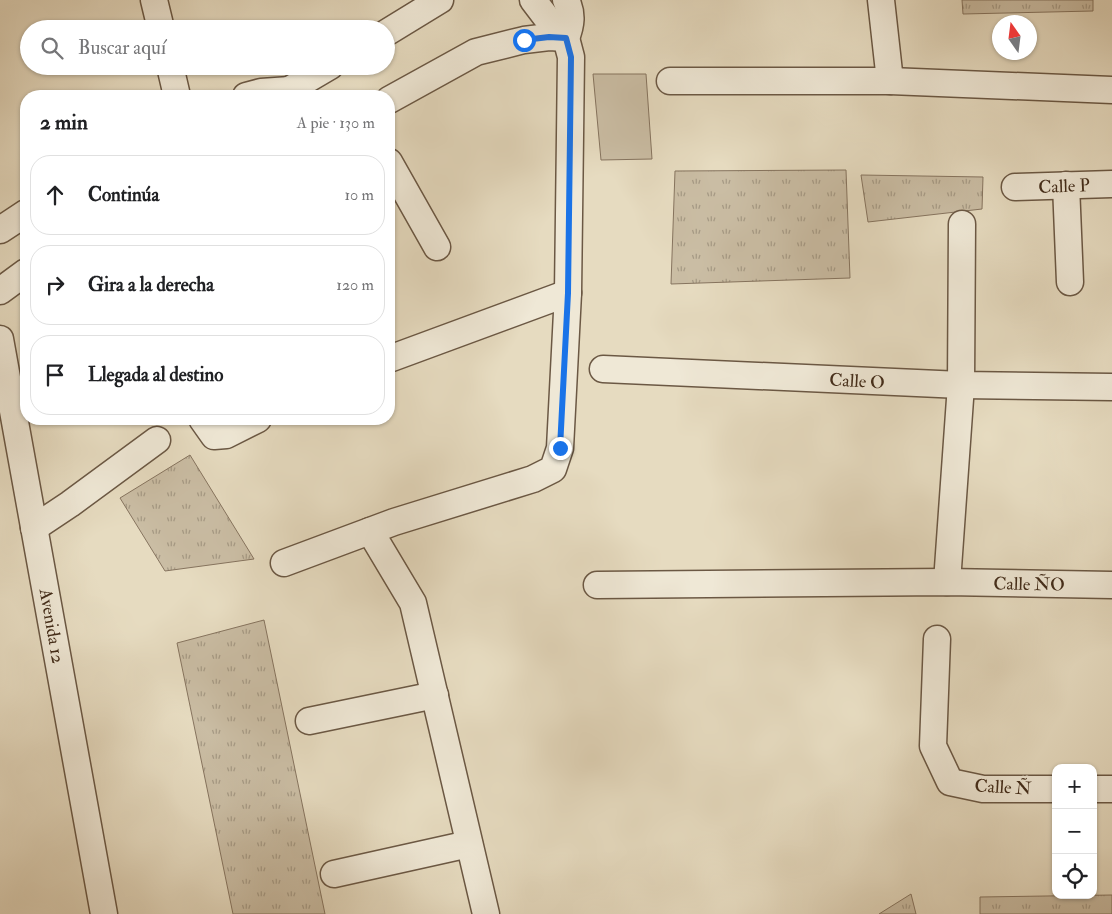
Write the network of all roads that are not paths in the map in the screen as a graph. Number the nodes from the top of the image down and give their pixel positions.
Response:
1 (154, 0) edge
2 (440, 0) edge
3 (533, 0) edge
4 (566, 0) edge
5 (881, 0) edge
6 (159, 20) edge
7 (395, 28) edge
8 (566, 38) junction
9 (172, 75) edge
10 (315, 75) edge
11 (670, 81) dead end
12 (890, 81) junction
13 (176, 90) edge
14 (290, 90) edge
15 (1112, 90) edge
16 (395, 97) edge
17 (395, 173) edge
18 (1112, 184) edge
19 (1066, 185) junction
20 (1015, 188) dead end
21 (20, 217) edge
22 (962, 224) dead end
23 (0, 230) edge
24 (437, 247) dead end
25 (20, 276) edge
26 (1070, 282) dead end
27 (0, 291) edge
28 (568, 293) junction
29 (0, 339) edge
30 (395, 357) edge
31 (603, 369) dead end
32 (961, 385) junction
33 (1112, 387) edge
34 (206, 425) edge
35 (246, 425) edge
36 (157, 440) dead end
37 (34, 528) junction
38 (370, 531) junction
39 (284, 563) dead end
40 (947, 582) junction
41 (597, 585) dead end
42 (1112, 585) edge
43 (937, 639) dead end
44 (435, 695) junction
45 (309, 721) dead end
46 (1052, 789) edge
47 (1097, 789) edge
48 (1112, 789) edge
49 (469, 844) junction
50 (334, 874) dead end
51 (104, 914) edge
52 (486, 914) edge

1 - 6 street
2 - 7 street
3 - 8 street
4 - 8 street
5 - 12 street
8 - 16 street
8 - 28 street
9 - 13 street
10 - 14 street
11 - 12 street
12 - 15 street
17 - 24 street
18 - 19 street, Calle P
19 - 20 street, Calle P
19 - 26 street
21 - 23 street
22 - 32 street
25 - 27 street
28 - 30 street
28 - 38 street
29 - 37 street, Avenida 12
31 - 32 street, Calle O
32 - 33 street, Calle O
32 - 40 street
34 - 35 street
36 - 37 street
37 - 51 street, Avenida 12
38 - 39 street
38 - 44 street
40 - 41 street, Calle ÑO
40 - 42 street, Calle ÑO
43 - 46 street, Calle Ñ
44 - 45 street
44 - 49 street
47 - 48 street
49 - 50 street
49 - 52 street

